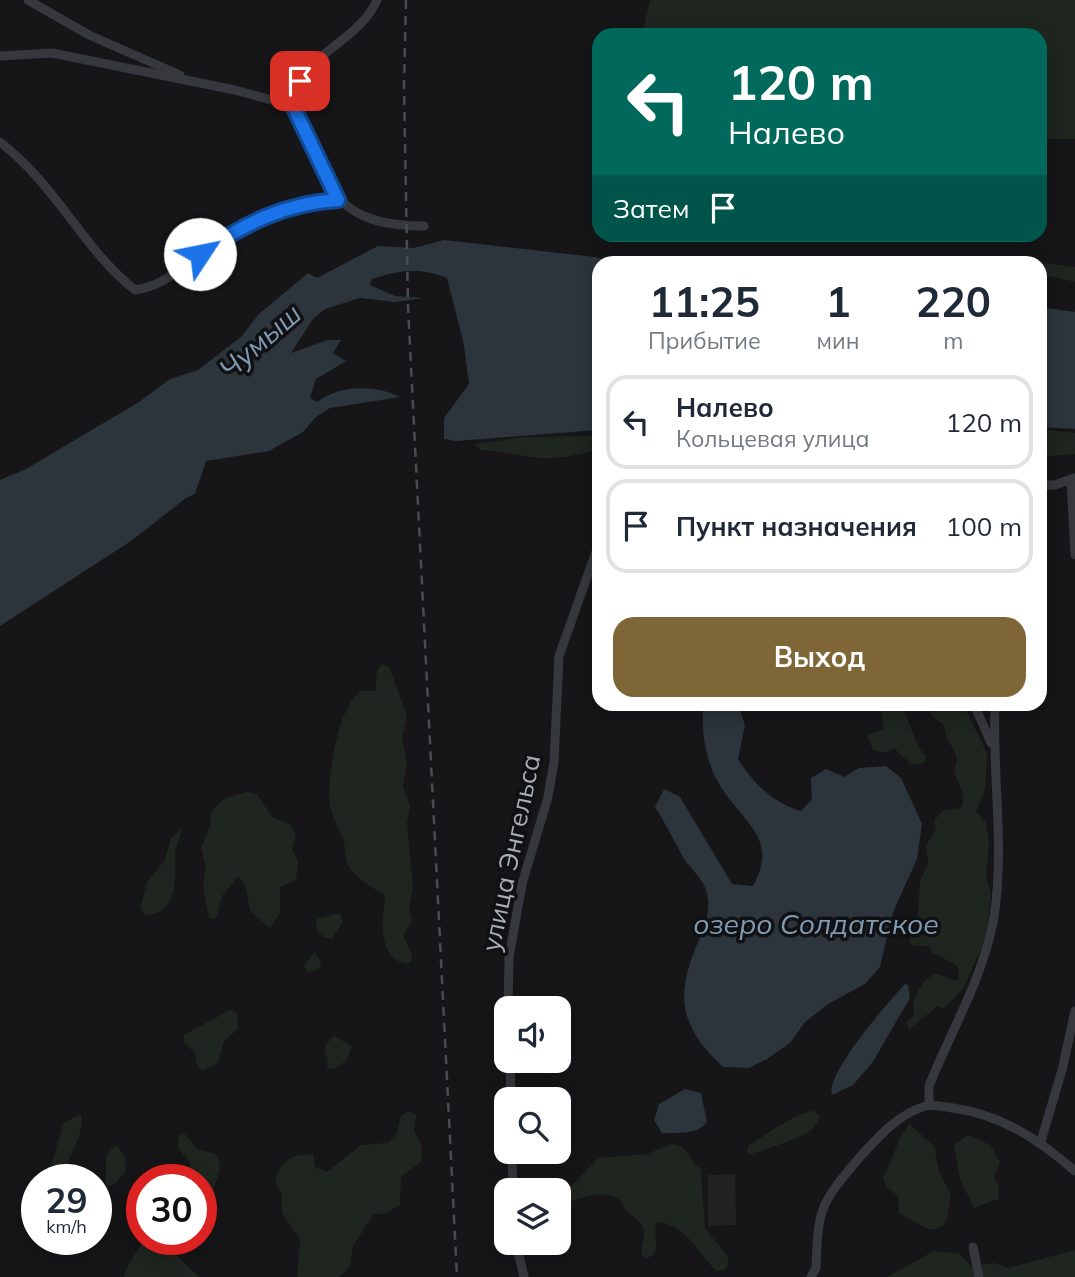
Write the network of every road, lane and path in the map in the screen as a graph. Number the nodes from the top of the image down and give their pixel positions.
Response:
1 (28, 0) edge
2 (377, 0) edge
3 (0, 56) edge
4 (194, 82) junction
5 (293, 106) junction
6 (0, 142) edge
7 (338, 200) junction
8 (424, 226) dead end
9 (1073, 478) edge
10 (1047, 484) edge
11 (1075, 555) edge
12 (592, 563) edge
13 (977, 711) edge
14 (995, 711) edge
15 (993, 747) junction
16 (508, 996) edge
17 (1075, 1011) edge
18 (929, 1105) junction
19 (1041, 1141) junction
20 (1075, 1171) edge
21 (973, 1247) dead end
22 (519, 1255) edge
23 (524, 1277) edge
24 (811, 1277) edge
25 (979, 1277) edge

1 - 4 street
2 - 5 street
3 - 4 street
4 - 5 street
5 - 7 street
6 - 7 street
7 - 8 street
9 - 10 street
9 - 11 street
12 - 16 street, улица Энгельса
13 - 15 street
14 - 15 street
15 - 18 street
17 - 19 street
18 - 19 street
18 - 24 street
19 - 20 street
21 - 25 street
22 - 23 street

